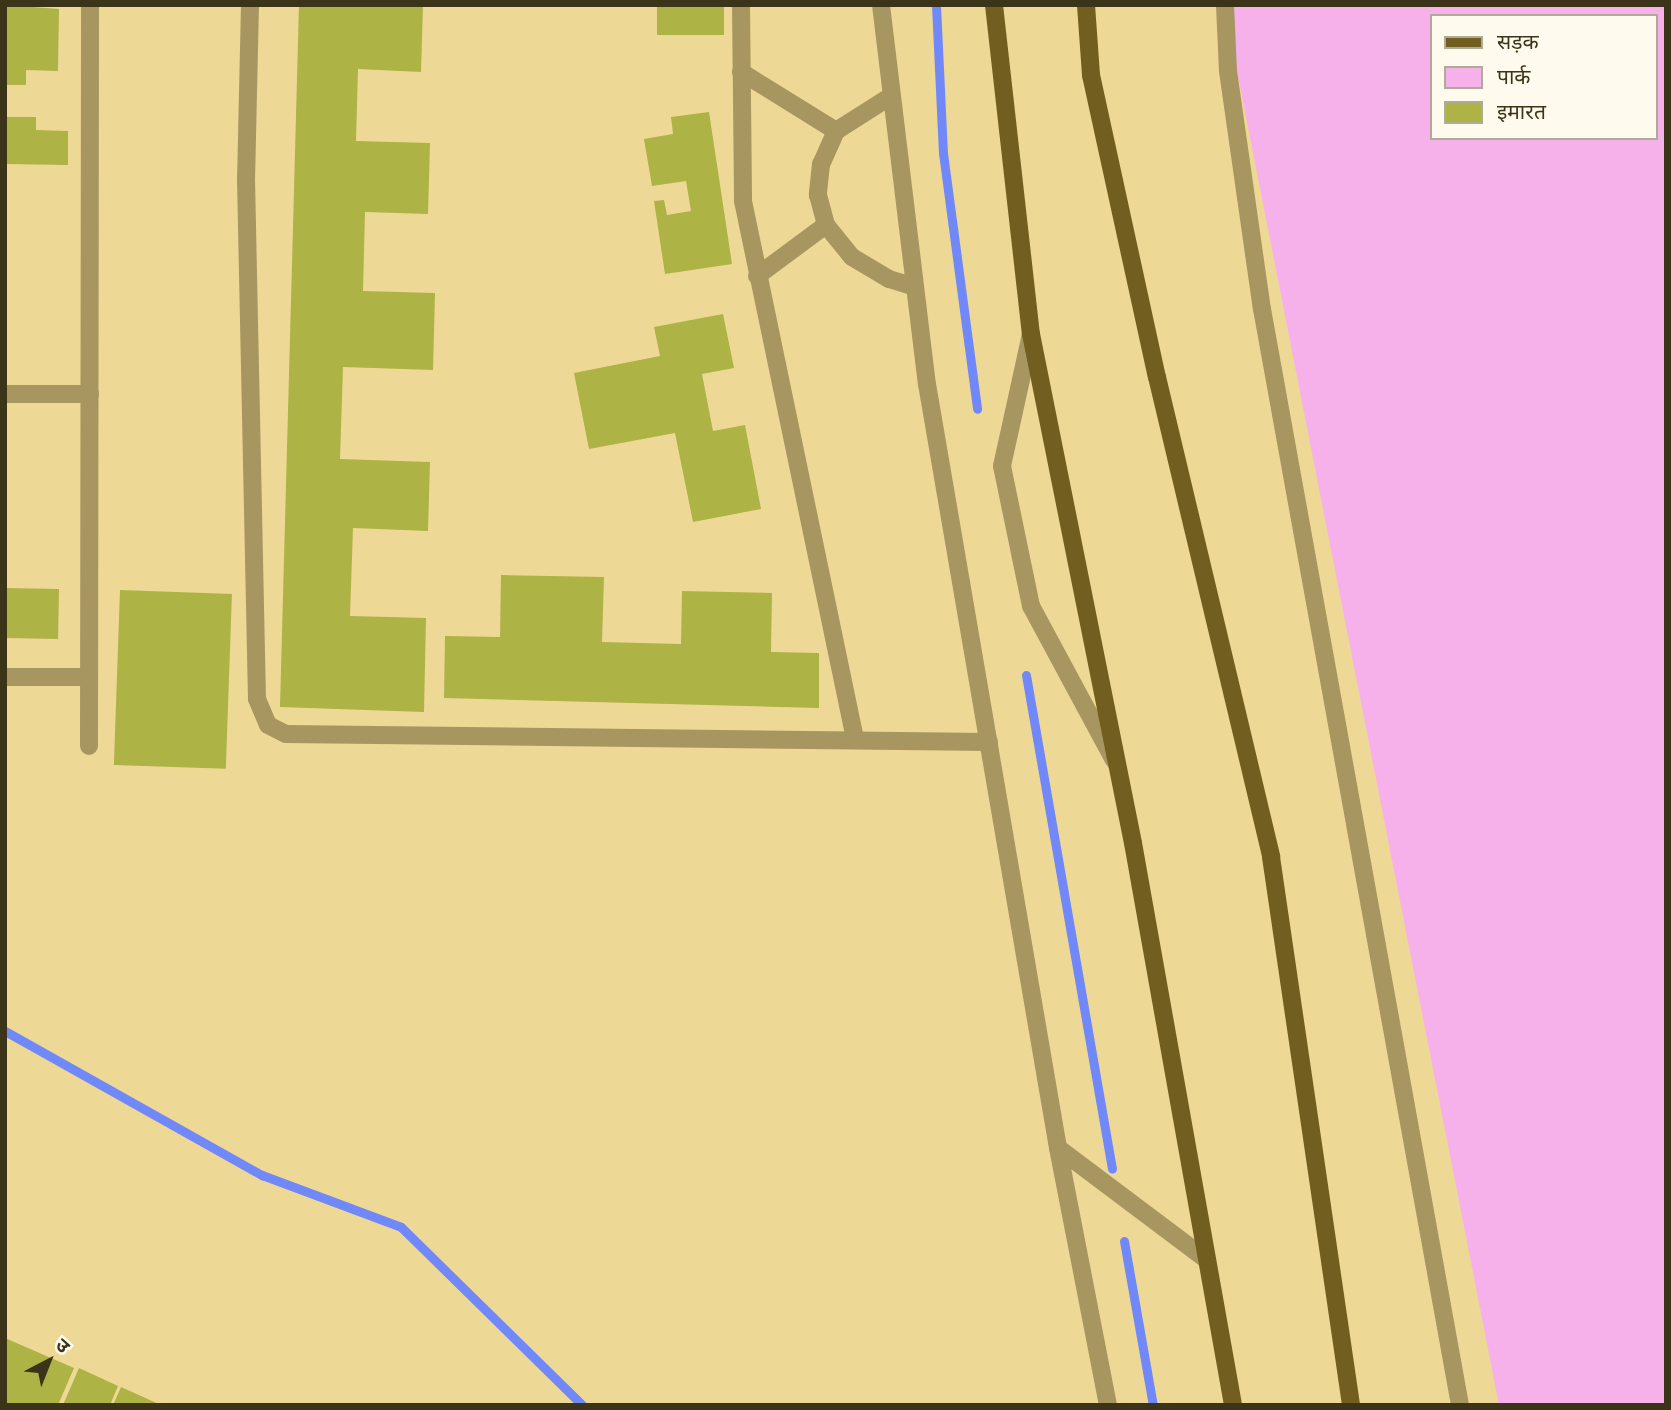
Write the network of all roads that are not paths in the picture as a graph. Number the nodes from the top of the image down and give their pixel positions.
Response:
1 (90, 5) edge
2 (250, 5) edge
3 (740, 5) edge
4 (881, 5) edge
5 (994, 5) edge
6 (1086, 5) edge
7 (1225, 5) edge
8 (741, 72) junction
9 (891, 96) junction
10 (836, 131) junction
11 (826, 225) junction
12 (757, 276) junction
13 (915, 286) junction
14 (1031, 334) junction
15 (5, 394) edge
16 (90, 394) junction
17 (5, 677) edge
18 (89, 677) junction
19 (855, 739) junction
20 (989, 742) junction
21 (89, 746) dead end
22 (1117, 766) junction
23 (1058, 1148) junction
24 (1207, 1260) junction
25 (1108, 1405) edge
26 (1233, 1405) edge
27 (1351, 1405) edge
28 (1460, 1405) edge

1 - 16 street
2 - 19 street
3 - 8 street
4 - 9 street
5 - 14 main road
6 - 27 main road
7 - 28 street
8 - 10 street
8 - 12 street
9 - 10 street
9 - 13 street
10 - 11 street
11 - 12 street
11 - 13 street
12 - 19 street
13 - 20 street
14 - 22 main road
14 - 22 street
15 - 16 street
16 - 18 street
17 - 18 street
18 - 21 street
19 - 20 street
20 - 23 street
22 - 24 main road
23 - 24 street
23 - 25 street
24 - 26 main road

